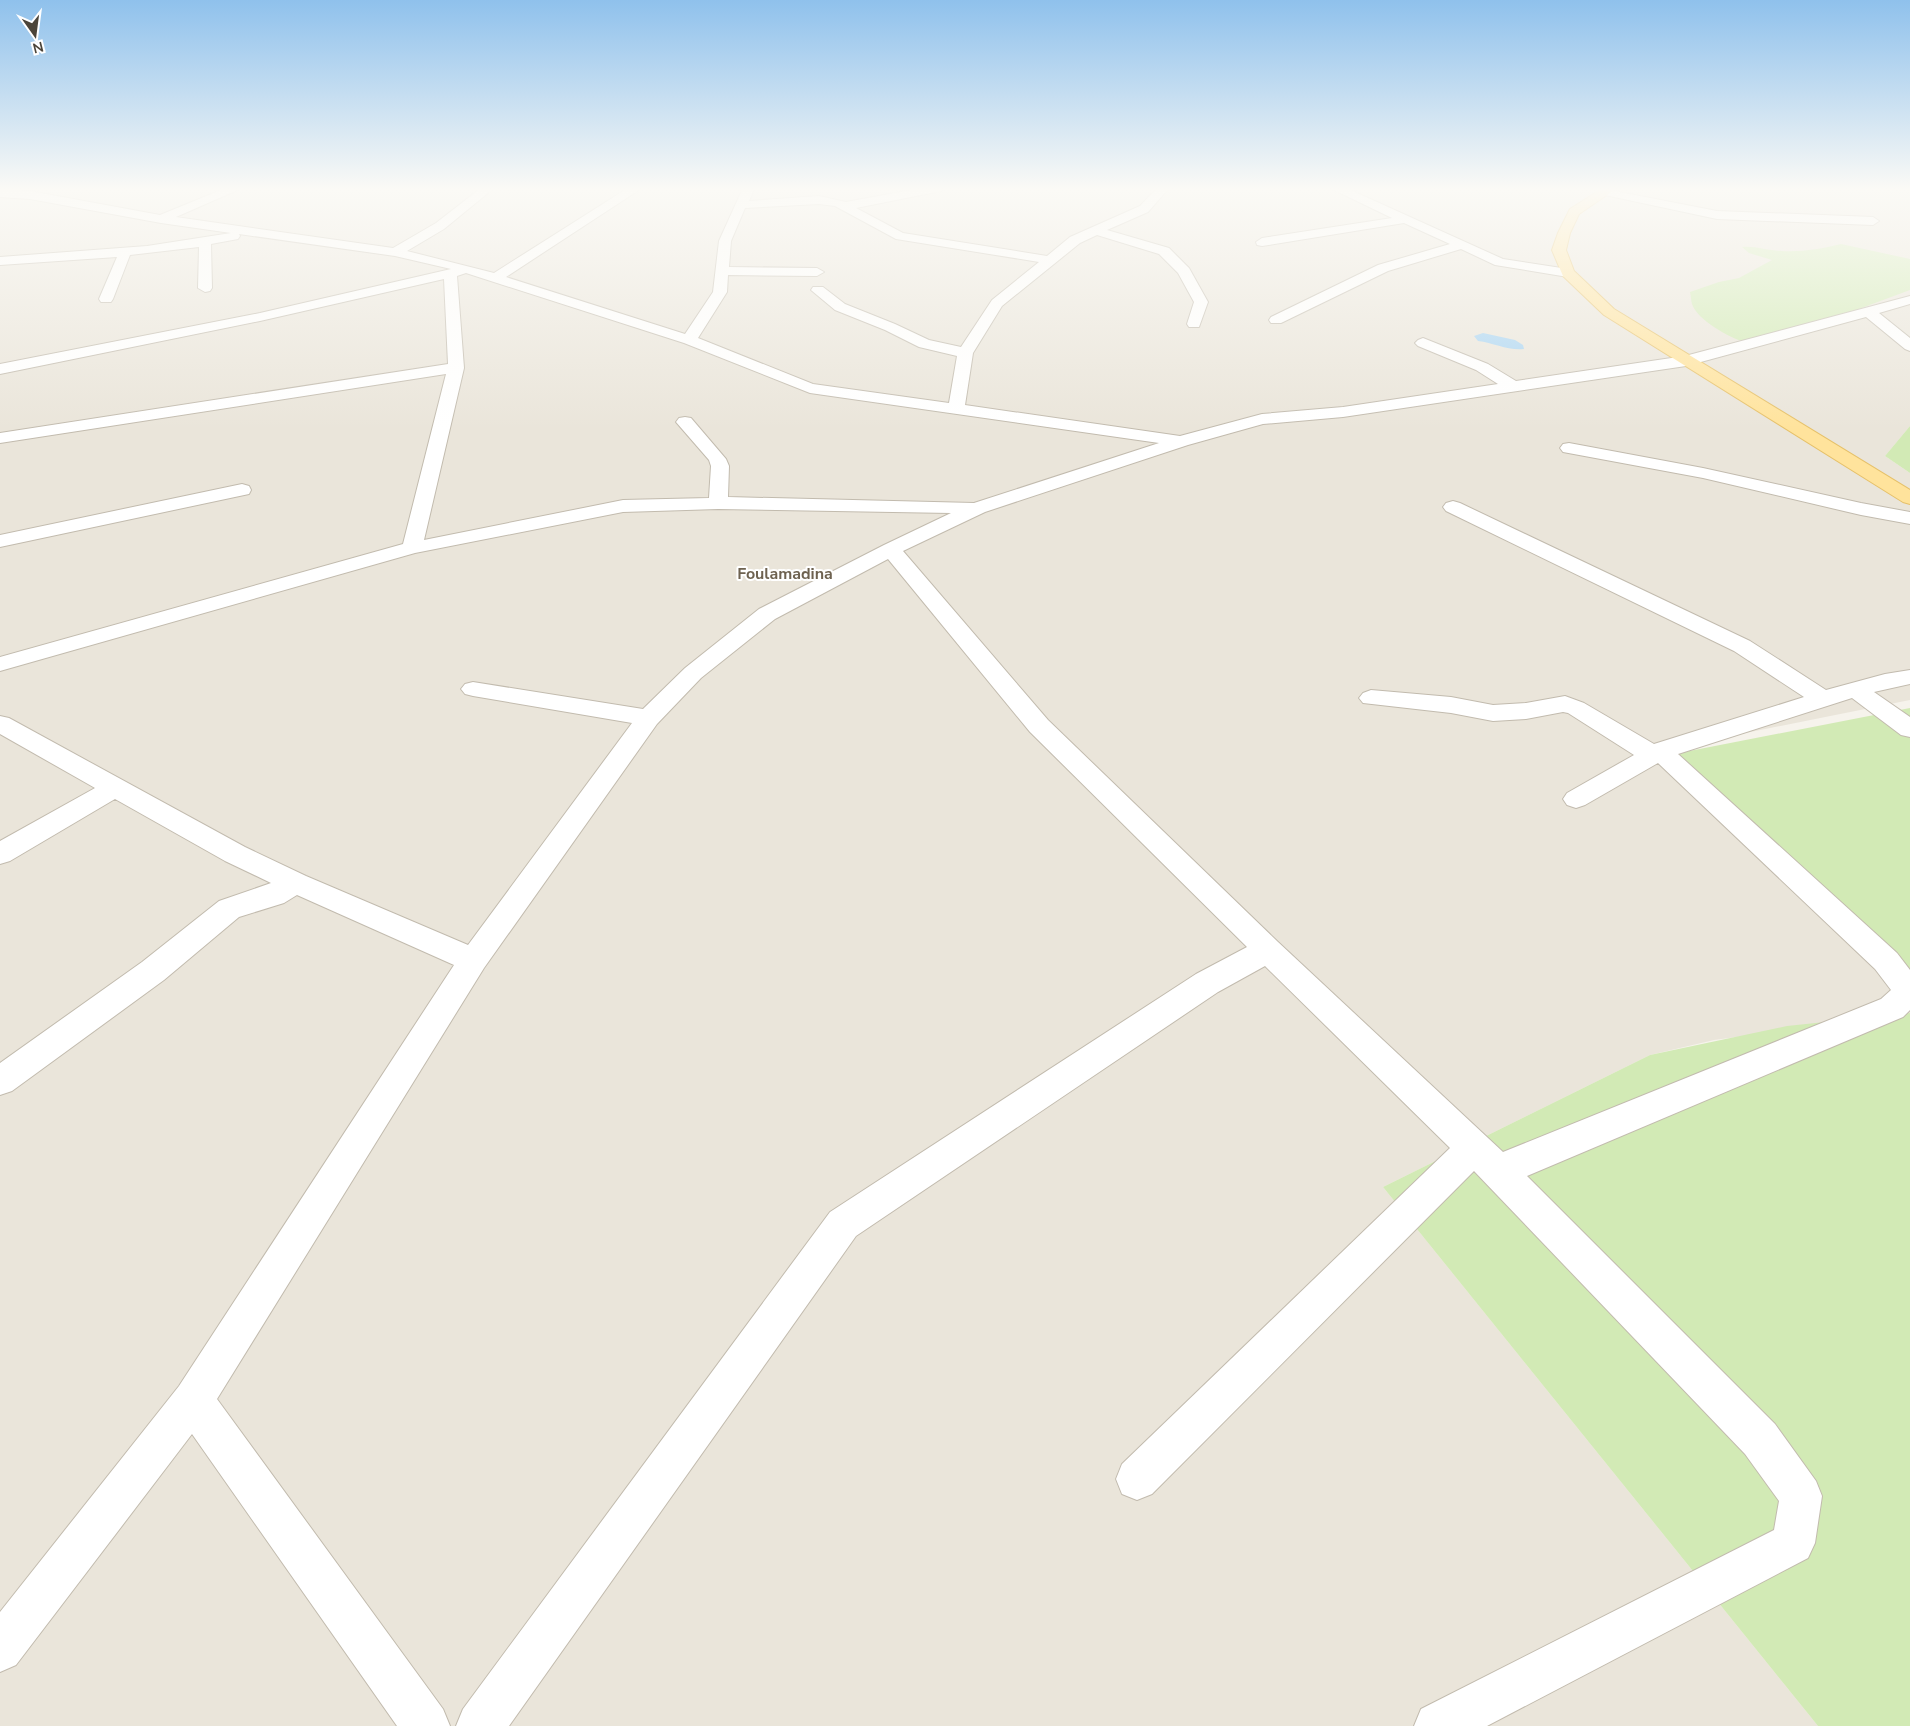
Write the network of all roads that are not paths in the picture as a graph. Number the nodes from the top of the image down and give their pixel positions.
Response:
1 (118, 269) edge
2 (205, 269) edge
3 (468, 269) joint
4 (510, 269) edge
5 (1039, 269) edge
6 (1182, 269) edge
7 (1382, 269) edge
8 (1540, 269) edge
9 (1566, 269) edge
10 (722, 270) joint
11 (817, 272) dead end
12 (450, 273) junction
13 (1568, 273) junction
14 (495, 278) junction
15 (205, 288) dead end
16 (818, 290) dead end
17 (106, 299) dead end
18 (1910, 300) edge
19 (1869, 312) junction
20 (1276, 320) dead end
21 (1194, 324) dead end
22 (688, 340) junction
23 (1424, 343) dead end
24 (1910, 346) edge
25 (965, 352) junction
26 (1686, 361) junction
27 (456, 368) junction
28 (0, 369) edge
29 (1513, 387) junction
30 (956, 409) junction
31 (686, 422) dead end
32 (0, 438) edge
33 (1182, 441) junction
34 (1569, 448) dead end
35 (242, 490) dead end
36 (1910, 498) edge
37 (718, 503) junction
38 (1454, 507) dead end
39 (978, 508) junction
40 (1910, 518) edge
41 (0, 541) edge
42 (412, 548) junction
43 (891, 549) junction
44 (0, 664) edge
45 (1910, 677) edge
46 (472, 689) dead end
47 (1856, 690) junction
48 (1370, 698) dead end
49 (1823, 699) junction
50 (648, 718) junction
51 (0, 724) edge
52 (1910, 729) edge
53 (1657, 753) junction
54 (114, 788) junction
55 (1576, 799) dead end
56 (0, 854) edge
57 (296, 883) junction
58 (1268, 950) junction
59 (473, 960) junction
60 (0, 1081) edge
61 (1486, 1159) junction
62 (193, 1400) junction
63 (1137, 1479) dead end
64 (0, 1649) edge
65 (426, 1726) edge
66 (480, 1726) edge
67 (1438, 1726) edge

1 - 17 street
2 - 15 street
3 - 12 street
3 - 14 street
4 - 14 street
5 - 25 street
6 - 21 street
7 - 20 street
8 - 13 street
9 - 13 main road
10 - 11 street
10 - 22 street
12 - 27 street
12 - 28 street
13 - 26 main road
14 - 22 street
16 - 25 street
18 - 19 street
19 - 24 street
19 - 26 street
22 - 30 street
23 - 29 street
25 - 30 street
26 - 29 street
26 - 36 main road
27 - 32 street
27 - 42 street
29 - 33 street
30 - 33 street
31 - 37 street
33 - 39 street
34 - 40 street
35 - 41 street
37 - 39 street
37 - 42 street
38 - 49 street
39 - 43 street
42 - 44 street
43 - 50 street
43 - 58 street
45 - 47 street
46 - 50 street
47 - 49 street
47 - 52 street
48 - 53 street
49 - 53 street
50 - 59 street
51 - 54 street
53 - 55 street
53 - 61 street
54 - 56 street
54 - 57 street
57 - 59 street
57 - 60 street
58 - 61 street
58 - 66 street
59 - 62 street
61 - 63 street
61 - 67 street
62 - 64 street
62 - 65 street

